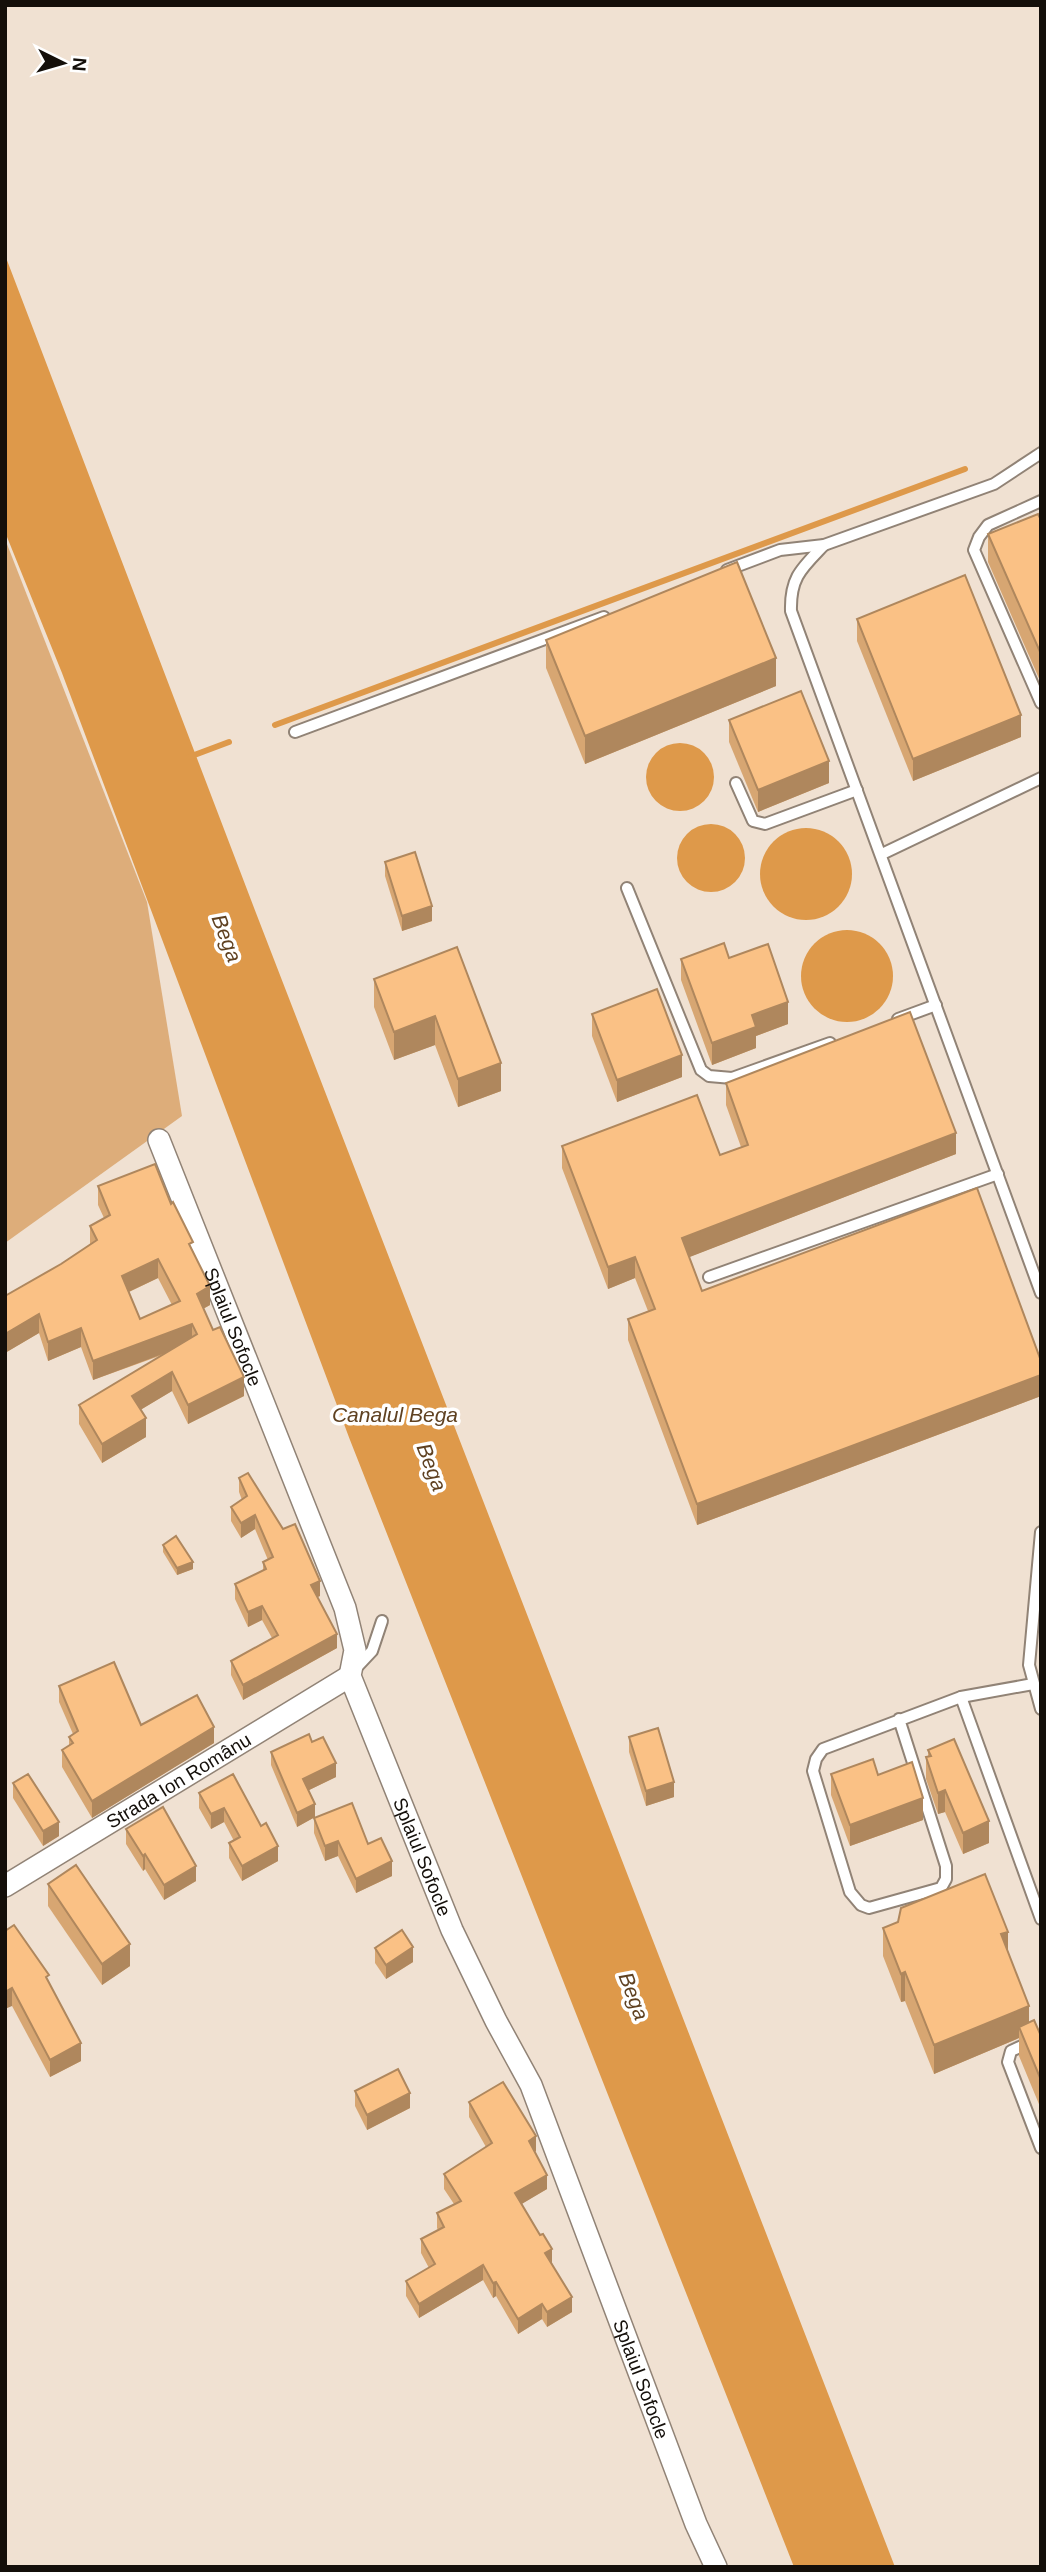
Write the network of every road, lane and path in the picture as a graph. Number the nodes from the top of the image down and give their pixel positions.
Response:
1 (1041, 453) edge
2 (1041, 501) edge
3 (824, 545) junction
4 (716, 574) edge
5 (614, 613) edge
6 (1041, 703) edge
7 (295, 732) dead end
8 (1041, 778) edge
9 (736, 783) dead end
10 (858, 790) junction
11 (881, 854) junction
12 (627, 888) dead end
13 (936, 1005) junction
14 (885, 1023) edge
15 (847, 1037) edge
16 (159, 1140) dead end
17 (998, 1174) junction
18 (709, 1277) dead end
19 (1041, 1293) edge
20 (1041, 1532) edge
21 (382, 1620) dead end
22 (1041, 1648) edge
23 (1029, 1665) junction
24 (350, 1676) junction
25 (1032, 1684) junction
26 (961, 1697) junction
27 (1041, 1709) edge
28 (899, 1718) junction
29 (5, 1886) edge
30 (1041, 1919) edge
31 (1041, 2038) edge
32 (1041, 2148) edge
33 (716, 2567) edge

1 - 3 lane
2 - 6 lane
3 - 4 lane
3 - 10 lane
5 - 7 lane
8 - 11 lane
9 - 10 lane
10 - 11 lane
11 - 13 lane
12 - 15 lane
13 - 14 lane
13 - 17 lane
16 - 24 street, Splaiul Sofocle
17 - 18 lane
17 - 19 lane
20 - 23 lane
21 - 24 lane
22 - 23 lane
23 - 25 lane
24 - 29 street, Strada Ion Românu
24 - 33 street, Splaiul Sofocle
25 - 26 lane
25 - 27 lane
26 - 28 lane
26 - 30 lane
28 - 28 lane
31 - 32 lane

